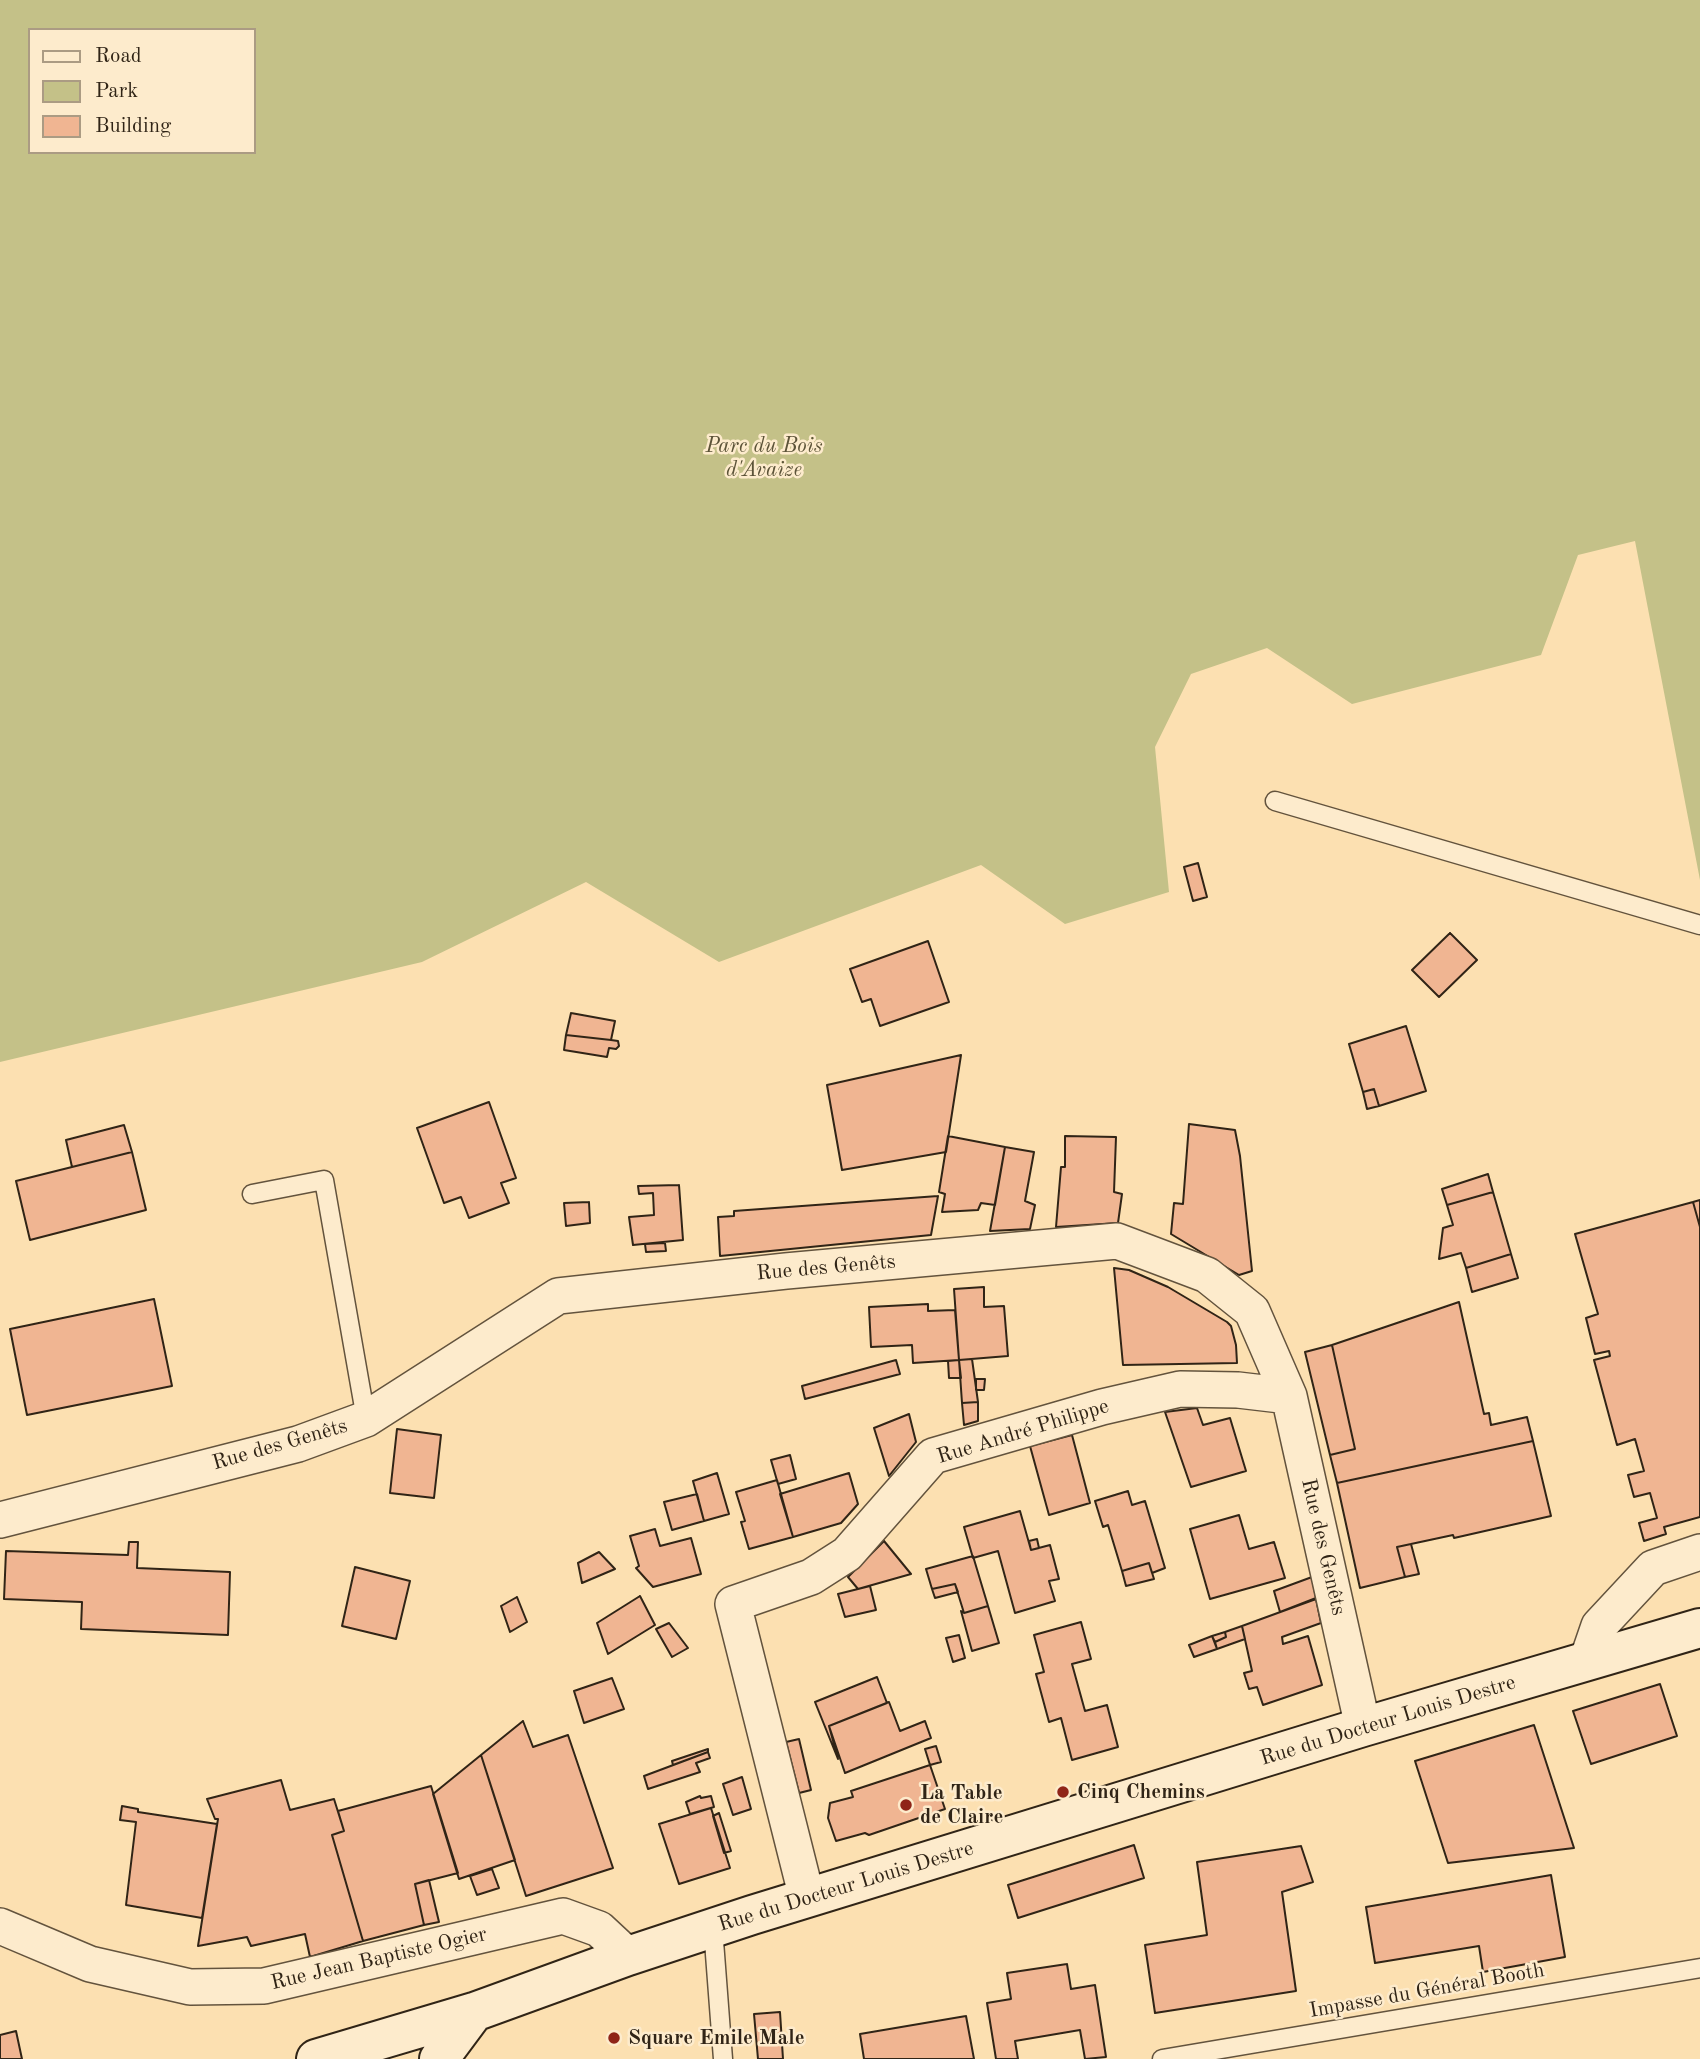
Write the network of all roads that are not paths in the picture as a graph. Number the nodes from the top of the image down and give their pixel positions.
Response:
1 (1275, 801) dead end
2 (1700, 925) edge
3 (252, 1194) dead end
4 (1289, 1396) junction
5 (366, 1419) junction
6 (0, 1520) edge
7 (1700, 1552) edge
8 (1700, 1628) edge
9 (1587, 1661) junction
10 (1363, 1727) junction
11 (807, 1898) junction
12 (0, 1926) edge
13 (713, 1928) junction
14 (628, 1956) junction
15 (1700, 1968) edge
16 (474, 2012) junction
17 (316, 2059) edge
18 (439, 2059) edge
19 (723, 2059) edge
20 (1162, 2059) edge

1 - 2 lane
3 - 5 lane
4 - 5 street, Rue des Genêts
4 - 10 street, Rue des Genêts
4 - 11 street, Rue André Philippe
5 - 6 street, Rue des Genêts
7 - 9 street
8 - 9 street, Rue du Docteur Louis Destre
9 - 10 street, Rue du Docteur Louis Destre
10 - 11 street, Rue du Docteur Louis Destre
11 - 13 street, Rue du Docteur Louis Destre
12 - 14 street, Rue Jean Baptiste Ogier
13 - 14 street, Rue du Docteur Louis Destre
13 - 19 lane
14 - 16 street, Rue du Docteur Louis Destre
15 - 20 lane, Impasse du Général Booth
16 - 17 street, Rue du Docteur Louis Destre
16 - 18 street

